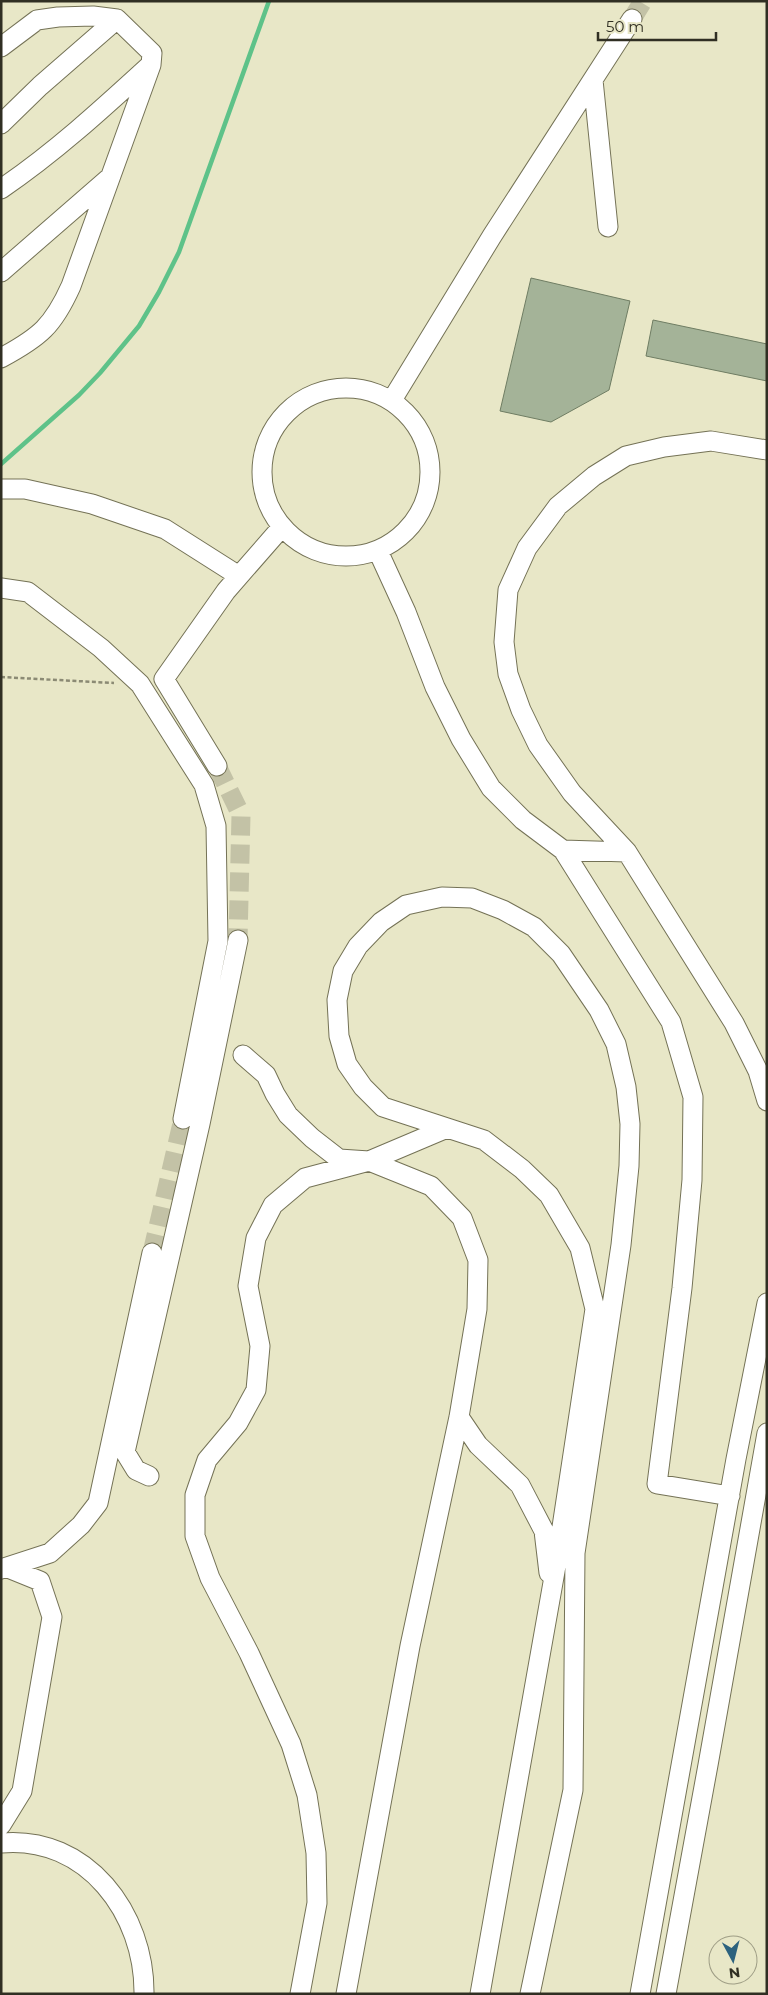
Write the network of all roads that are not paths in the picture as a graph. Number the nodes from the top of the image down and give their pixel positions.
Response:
1 (117, 18) junction
2 (632, 20) tunnel mouth
3 (1, 47) edge
4 (151, 65) junction
5 (593, 80) junction
6 (1, 124) edge
7 (109, 178) junction
8 (1, 189) edge
9 (608, 227) dead end
10 (1, 272) edge
11 (1, 358) edge
12 (392, 400) junction
13 (767, 450) edge
14 (1, 489) edge
15 (281, 528) junction
16 (378, 551) junction
17 (239, 576) junction
18 (1, 588) edge
19 (164, 679) junction
20 (140, 684) junction
21 (217, 766) tunnel mouth
22 (564, 850) junction
23 (627, 852) junction
24 (238, 940) tunnel mouth
25 (243, 1055) dead end
26 (767, 1101) edge
27 (183, 1119) tunnel mouth
28 (448, 1128) junction
29 (369, 1161) junction
30 (152, 1253) tunnel mouth
31 (767, 1303) edge
32 (459, 1417) junction
33 (116, 1422) junction
34 (767, 1433) edge
35 (125, 1452) junction
36 (149, 1476) dead end
37 (730, 1496) junction
38 (5, 1569) edge
39 (552, 1590) junction
40 (1, 1825) edge
41 (1, 1843) edge
42 (144, 1994) edge
43 (300, 1994) edge
44 (346, 1994) edge
45 (480, 1994) edge
46 (530, 1994) edge
47 (640, 1994) edge
48 (666, 1994) edge

1 - 3 lane
1 - 4 lane
1 - 6 lane
2 - 5 lane
4 - 7 lane
4 - 8 lane
5 - 9 lane
5 - 12 lane
7 - 10 lane
7 - 11 lane
12 - 15 lane
12 - 16 lane
13 - 23 lane
14 - 17 lane
15 - 16 lane
15 - 17 lane
16 - 22 lane
17 - 19 lane
18 - 20 lane
19 - 20 lane
19 - 21 lane
20 - 27 lane
22 - 23 lane
22 - 37 lane
23 - 26 lane
24 - 35 lane
25 - 29 lane
28 - 29 lane
28 - 39 lane
28 - 46 lane
29 - 32 lane
29 - 43 lane
30 - 33 lane
31 - 37 lane
32 - 39 lane
32 - 44 lane
33 - 35 lane
33 - 38 lane
34 - 48 lane
35 - 36 lane
37 - 47 lane
38 - 40 lane
39 - 45 lane
41 - 42 lane

